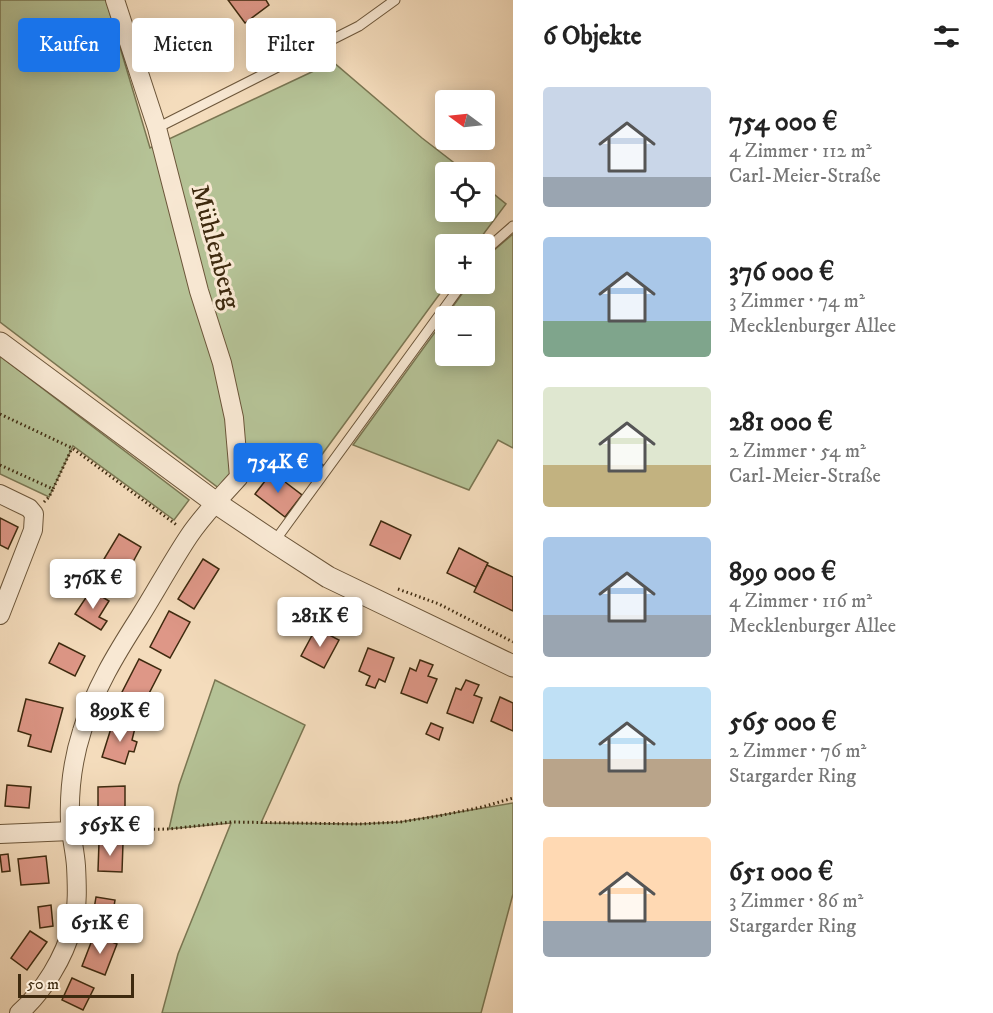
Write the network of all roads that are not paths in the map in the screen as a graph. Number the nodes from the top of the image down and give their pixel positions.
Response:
1 (116, 0) edge
2 (395, 0) edge
3 (157, 128) junction
4 (513, 226) edge
5 (495, 242) edge
6 (455, 294) edge
7 (0, 343) edge
8 (0, 494) edge
9 (216, 503) junction
10 (274, 542) junction
11 (0, 615) edge
12 (513, 666) edge
13 (71, 831) junction
14 (0, 834) edge
15 (19, 1013) edge

1 - 3 street, Mühlenberg
2 - 3 lane
3 - 9 street, Mühlenberg
4 - 5 lane
6 - 10 lane
7 - 9 street
8 - 11 street
9 - 10 street
9 - 13 street, Mühlenberg
10 - 12 street
13 - 14 street
13 - 15 street, Mühlenberg

